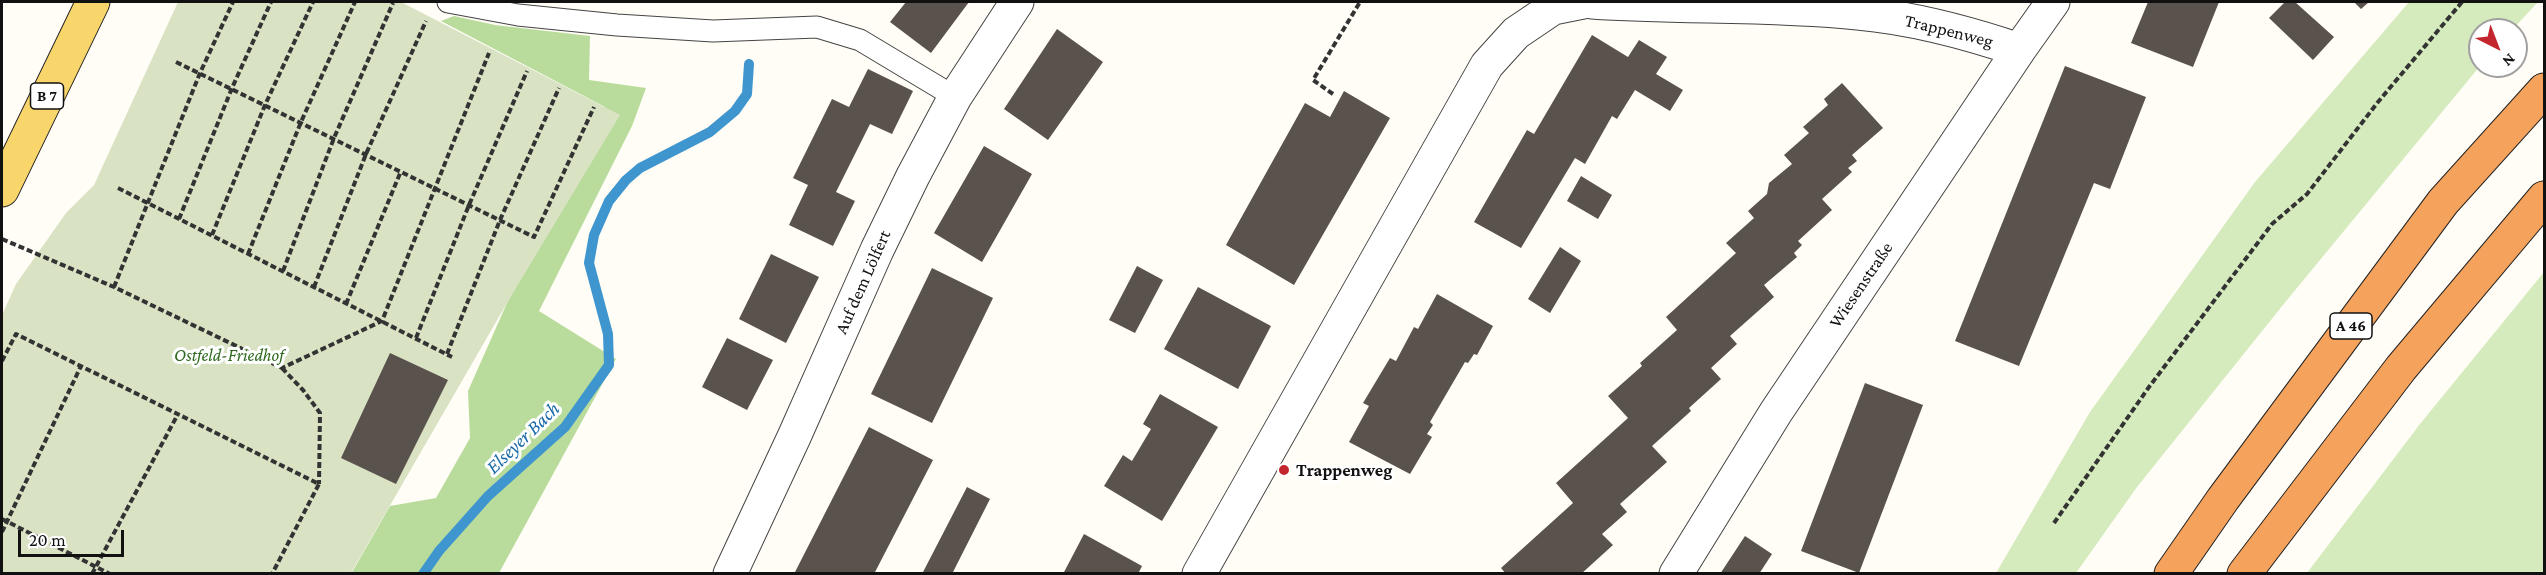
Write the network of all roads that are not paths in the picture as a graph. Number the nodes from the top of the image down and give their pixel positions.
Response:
1 (93, 2) edge
2 (448, 2) edge
3 (1017, 2) edge
4 (1583, 2) edge
5 (1592, 2) edge
6 (2054, 2) edge
7 (2019, 50) junction
8 (2544, 90) edge
9 (955, 97) junction
10 (2, 190) edge
11 (2544, 198) edge
12 (730, 573) edge
13 (1199, 573) edge
14 (1676, 573) edge
15 (2171, 573) edge
16 (2244, 573) edge

1 - 10 main road, B 7
2 - 9 lane
3 - 9 street, Auf dem Lölfert
4 - 13 street
5 - 7 street, Trappenweg
6 - 7 street, Wiesenstraße
7 - 14 street, Wiesenstraße
8 - 15 highway, A 46
9 - 12 street, Auf dem Lölfert
11 - 16 highway

